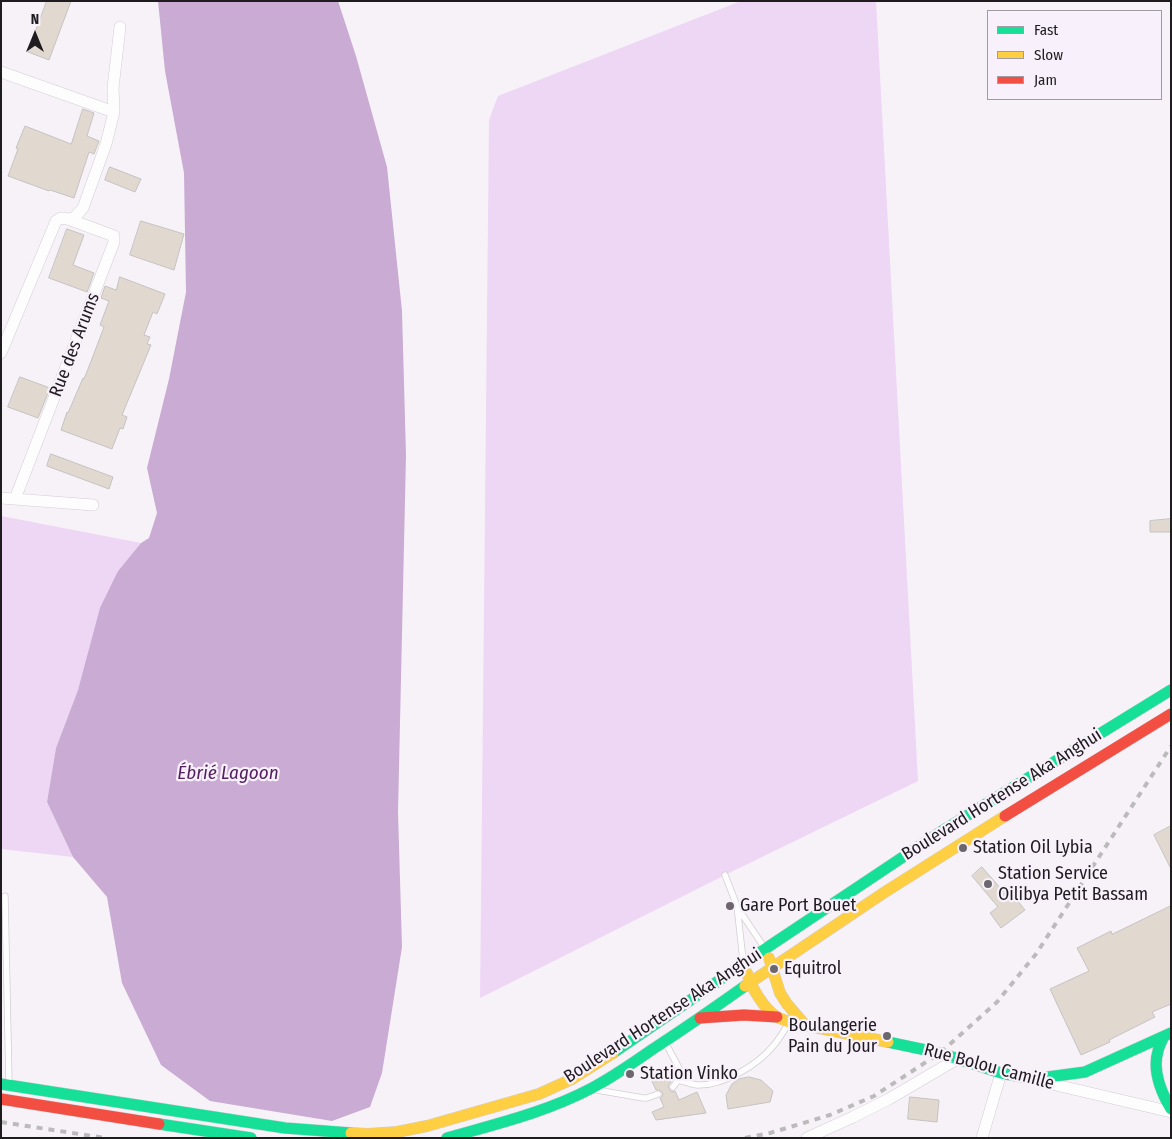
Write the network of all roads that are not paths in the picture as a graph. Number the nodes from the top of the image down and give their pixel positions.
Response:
1 (120, 27) dead end
2 (1, 72) edge
3 (114, 112) junction
4 (68, 219) junction
5 (1, 353) edge
6 (1, 498) edge
7 (14, 499) junction
8 (94, 505) dead end
9 (1171, 690) edge
10 (1171, 714) edge
11 (725, 875) dead end
12 (5, 896) dead end
13 (737, 906) junction
14 (765, 949) junction
15 (744, 964) junction
16 (772, 967) junction
17 (750, 983) junction
18 (777, 1017) junction
19 (700, 1018) junction
20 (789, 1022) junction
21 (806, 1026) junction
22 (1168, 1035) edge
23 (664, 1041) junction
24 (957, 1059) junction
25 (1002, 1073) junction
26 (1033, 1079) junction
27 (678, 1080) junction
28 (5, 1085) edge
29 (673, 1087) dead end
30 (590, 1089) junction
31 (658, 1094) dead end
32 (1, 1099) edge
33 (1171, 1111) edge
34 (251, 1138) edge
35 (447, 1138) edge
36 (806, 1138) edge
37 (982, 1138) edge

1 - 3 street
2 - 3 street
3 - 4 street
4 - 5 street
4 - 7 street, Rue des Arums
6 - 7 street
7 - 8 street
9 - 14 main road, Boulevard Hortense Aka Anghui
10 - 16 main road, Boulevard Hortense Aka Anghui
11 - 13 lane
12 - 28 lane
13 - 14 lane
13 - 15 lane
14 - 15 main road, Boulevard Hortense Aka Anghui
14 - 16 main road
15 - 17 main road, Rue Bolou Camille
15 - 28 main road, Boulevard Hortense Aka Anghui
16 - 17 main road, Boulevard Hortense Aka Anghui
16 - 21 main road
17 - 18 main road, Rue Bolou Camille
17 - 19 main road, Boulevard Hortense Aka Anghui
18 - 19 main road
18 - 20 main road, Rue Bolou Camille
19 - 23 main road, Boulevard Hortense Aka Anghui
20 - 21 main road, Rue Bolou Camille
20 - 27 lane
21 - 24 main road, Rue Bolou Camille
22 - 26 main road
22 - 33 main road
23 - 27 lane
23 - 30 main road, Boulevard Hortense Aka Anghui
24 - 25 main road, Rue Bolou Camille
24 - 36 street
25 - 26 main road, Rue Bolou Camille
25 - 37 street
26 - 33 street, Rue Bolou Camille
27 - 29 lane
30 - 31 lane
30 - 35 main road, Boulevard Hortense Aka Anghui
32 - 34 main road

